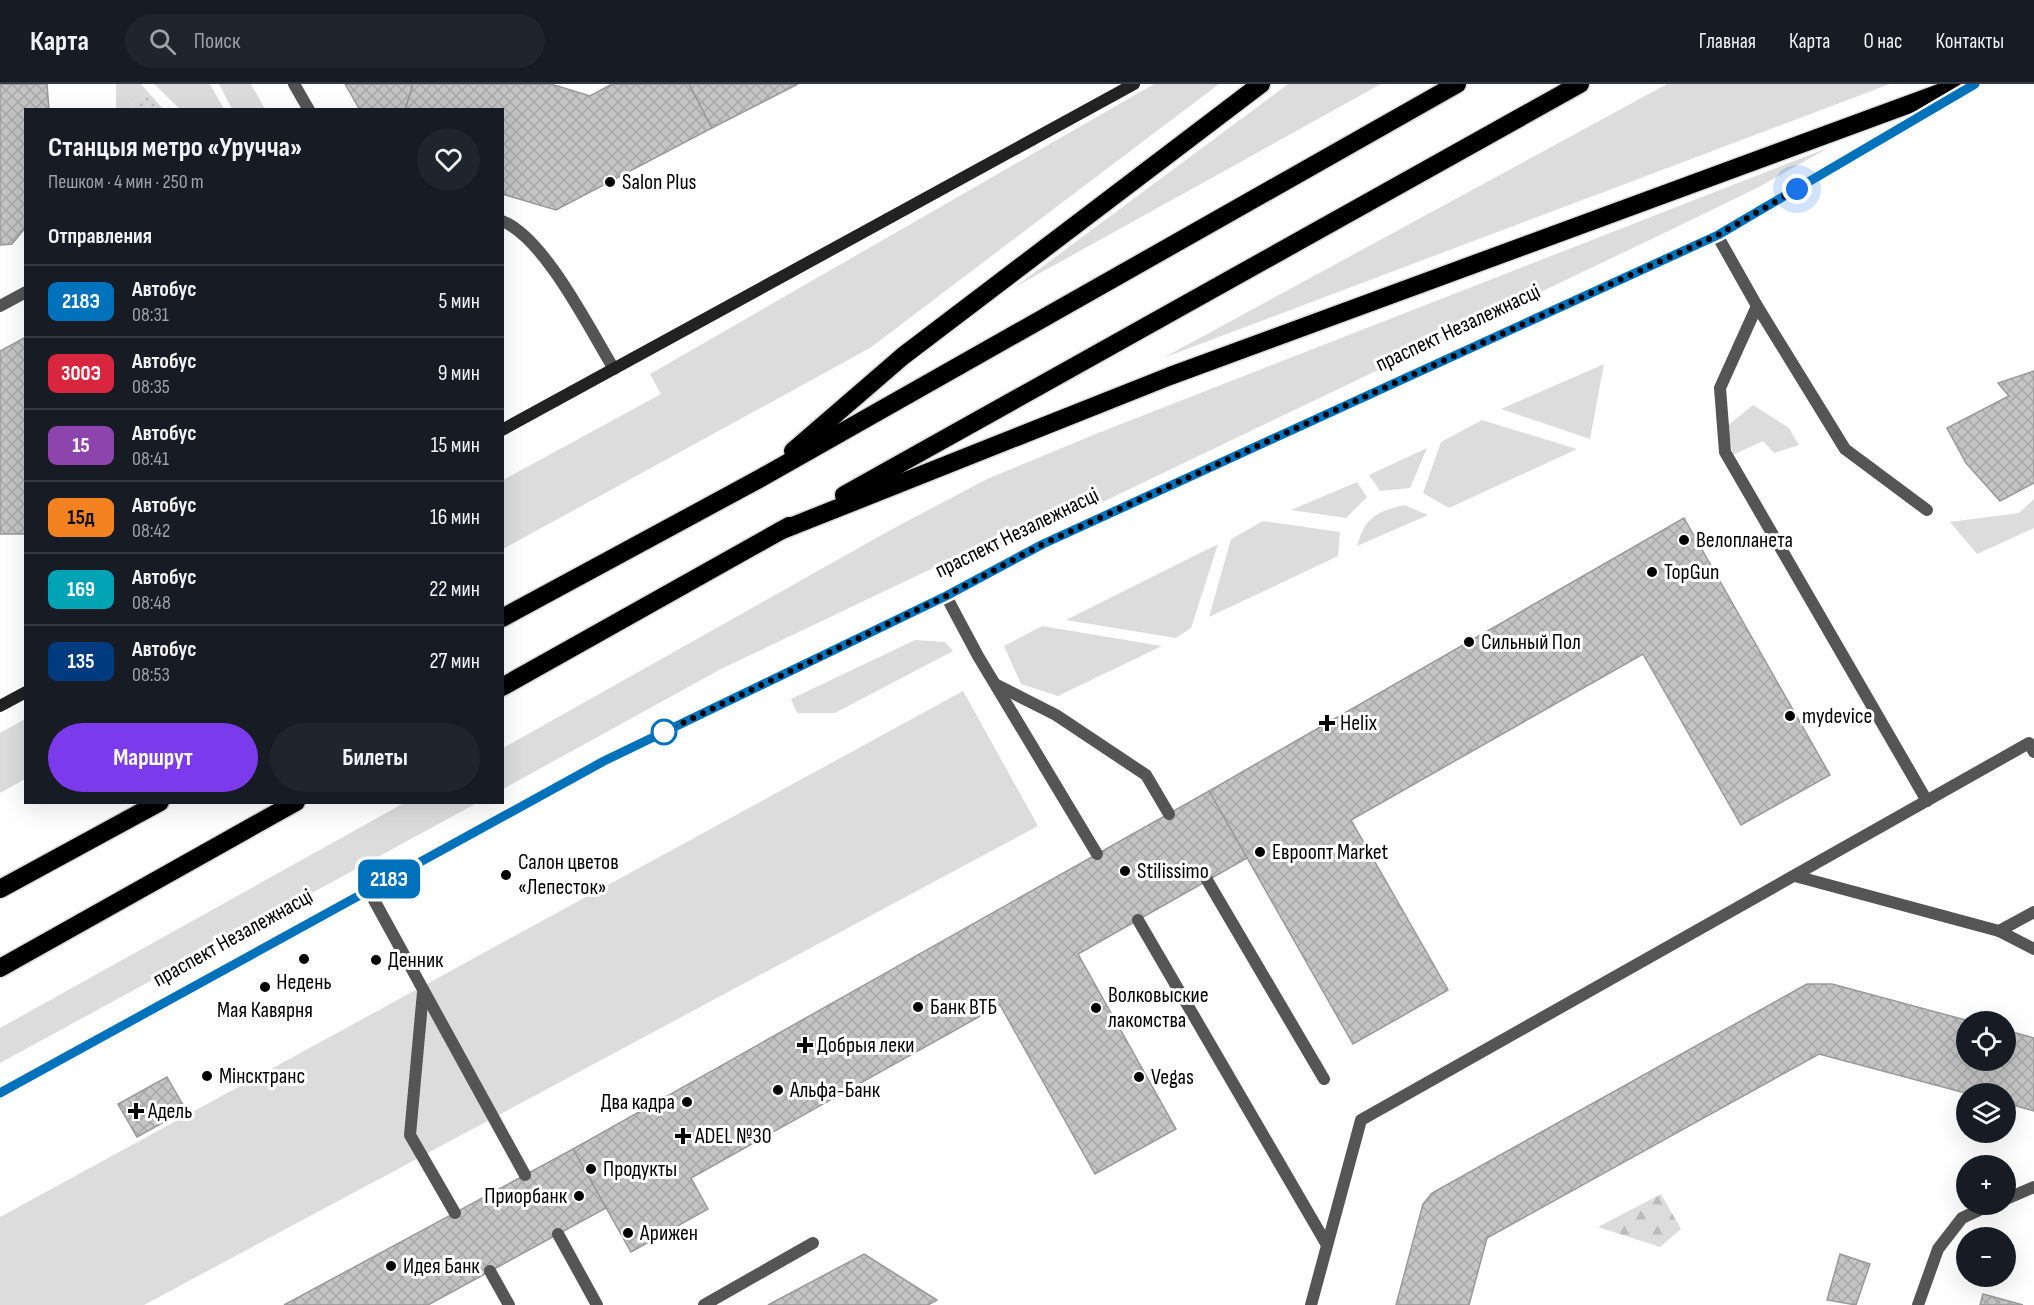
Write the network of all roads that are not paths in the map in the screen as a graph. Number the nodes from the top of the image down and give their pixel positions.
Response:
1 (294, 84) edge
2 (1134, 84) edge
3 (1261, 84) edge
4 (1457, 84) edge
5 (1580, 84) edge
6 (1964, 84) edge
7 (1975, 84) edge
8 (308, 108) edge
9 (504, 222) edge
10 (1718, 235) junction
11 (24, 293) edge
12 (0, 306) edge
13 (1757, 306) junction
14 (614, 369) junction
15 (504, 429) edge
16 (759, 479) junction
17 (1927, 510) dead end
18 (780, 531) junction
19 (946, 596) junction
20 (504, 617) edge
21 (996, 685) junction
22 (504, 686) edge
23 (24, 693) edge
24 (0, 706) edge
25 (2034, 752) edge
26 (1927, 801) junction
27 (156, 804) edge
28 (292, 804) edge
29 (1169, 814) dead end
30 (1097, 854) dead end
31 (1795, 876) junction
32 (1208, 880) dead end
33 (0, 889) edge
34 (369, 891) junction
35 (2034, 912) edge
36 (1137, 920) dead end
37 (1999, 931) junction
38 (2034, 949) edge
39 (0, 968) edge
40 (423, 991) junction
41 (1324, 1079) dead end
42 (0, 1093) edge
43 (525, 1175) dead end
44 (2034, 1187) edge
45 (2016, 1195) edge
46 (454, 1213) dead end
47 (1968, 1215) edge
48 (558, 1234) dead end
49 (813, 1243) dead end
50 (1327, 1245) junction
51 (490, 1271) dead end
52 (509, 1305) edge
53 (597, 1305) edge
54 (704, 1305) edge
55 (1311, 1305) edge
56 (1917, 1305) edge

1 - 8 lane
2 - 14 main road
3 - 16 highway
4 - 16 highway
5 - 18 highway
6 - 18 highway
7 - 10 main road, праспект Незалежнасці
9 - 14 lane
10 - 13 lane
10 - 19 main road, праспект Незалежнасці
11 - 12 lane
13 - 17 lane
13 - 26 lane
14 - 15 main road
16 - 20 highway
18 - 22 highway
19 - 21 lane
19 - 34 main road, праспект Незалежнасці
21 - 29 lane
21 - 30 lane
23 - 24 main road
25 - 26 lane
26 - 31 lane
27 - 33 highway
28 - 39 highway
31 - 37 lane
31 - 50 lane
32 - 41 lane
34 - 40 lane
34 - 42 main road, праспект Незалежнасці
35 - 37 lane
36 - 50 lane
37 - 38 lane
40 - 43 lane
40 - 46 lane
44 - 45 lane
47 - 56 lane
48 - 53 lane
49 - 54 lane
50 - 55 lane
51 - 52 lane

